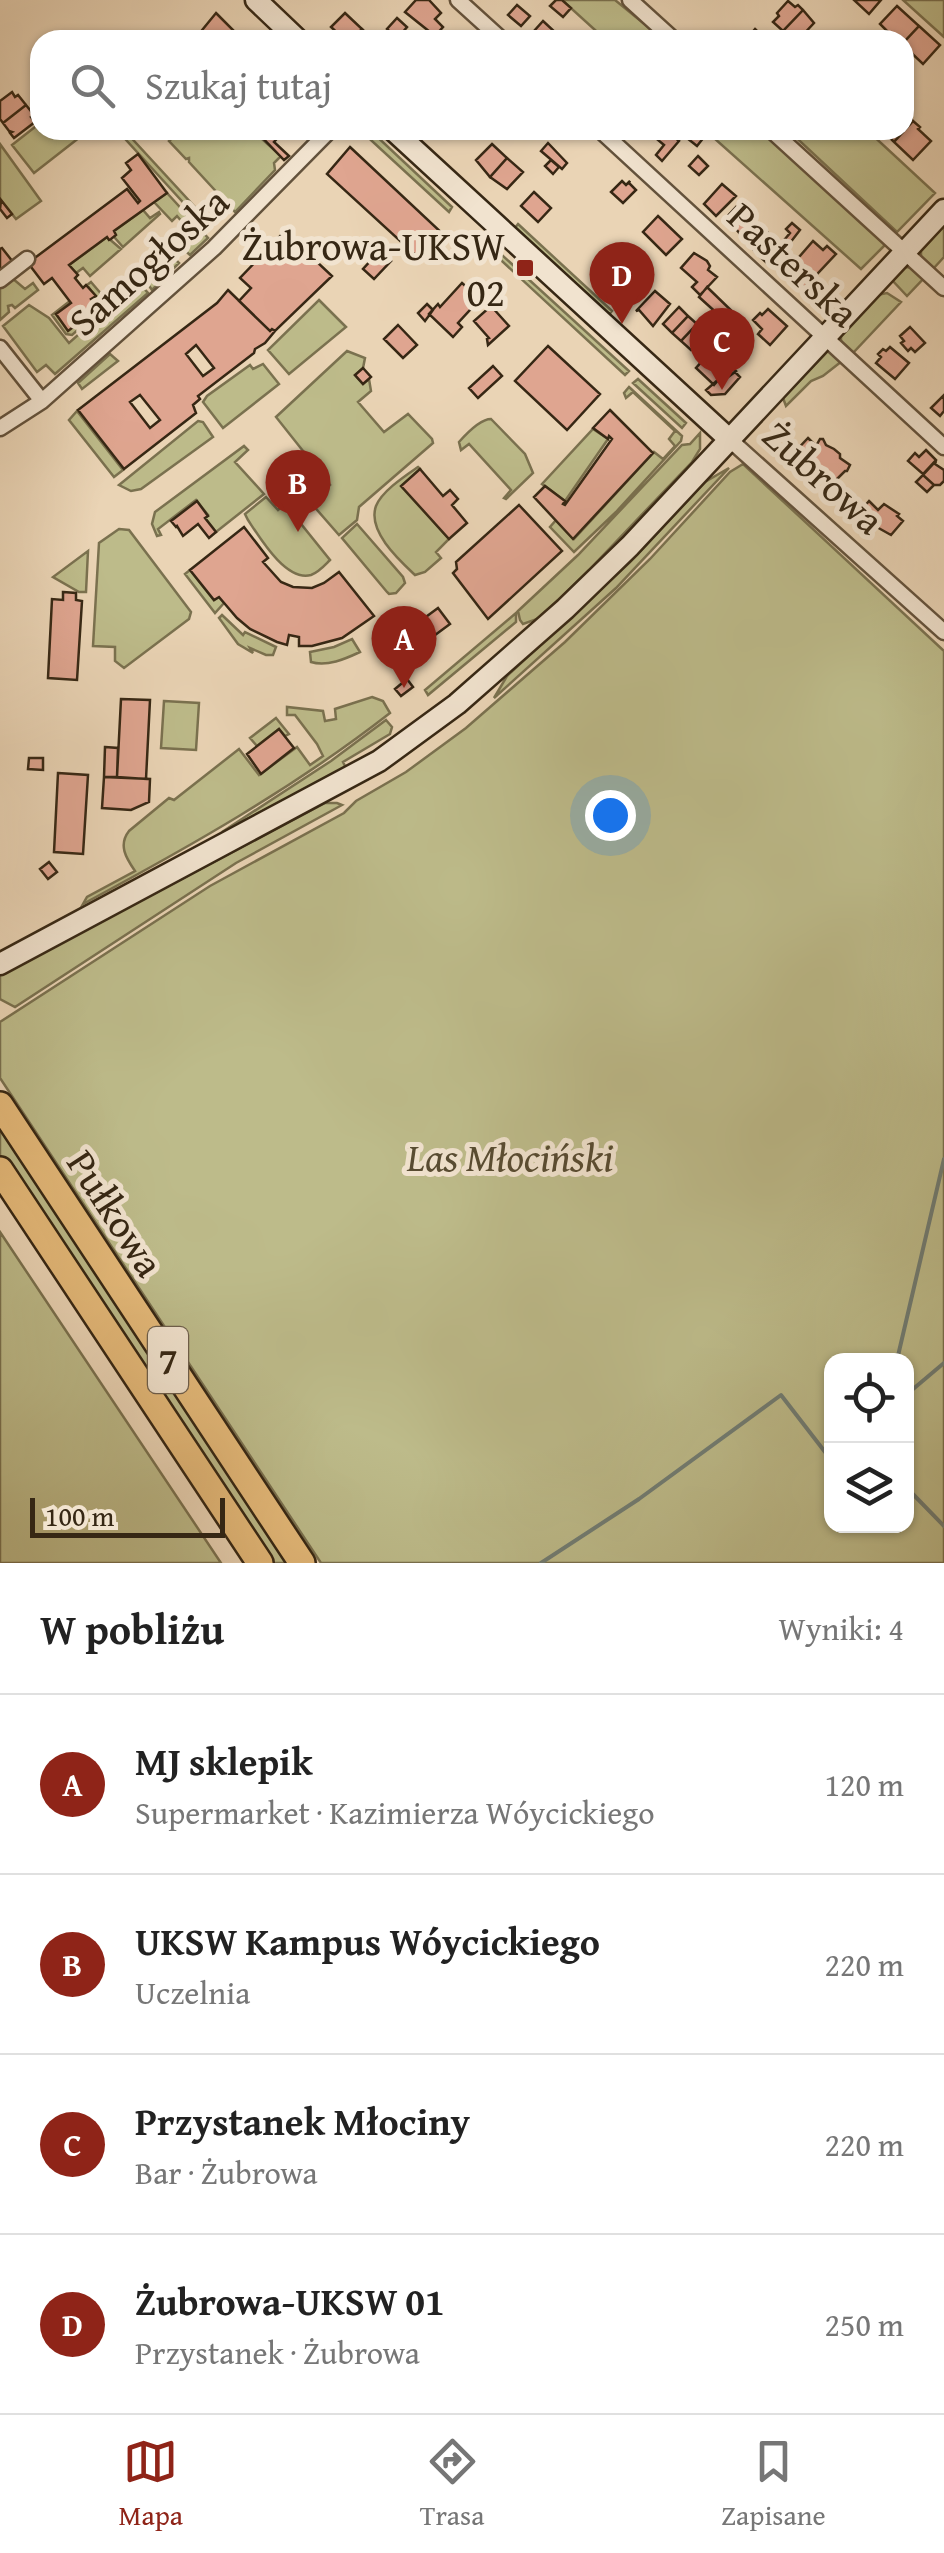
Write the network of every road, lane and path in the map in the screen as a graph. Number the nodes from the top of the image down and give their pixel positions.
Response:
1 (256, 0) edge
2 (458, 0) edge
3 (630, 0) edge
4 (288, 30) edge
5 (491, 30) edge
6 (663, 30) edge
7 (320, 140) edge
8 (404, 140) edge
9 (611, 140) edge
10 (782, 140) edge
11 (944, 210) edge
12 (904, 253) junction
13 (27, 259) dead end
14 (0, 280) edge
15 (944, 288) edge
16 (824, 336) junction
17 (0, 348) edge
18 (42, 400) junction
19 (0, 428) edge
20 (728, 439) junction
21 (944, 447) edge
22 (944, 632) edge
23 (0, 964) edge
24 (0, 1105) edge
25 (0, 1170) edge
26 (260, 1563) edge
27 (302, 1563) edge

1 - 4 street
2 - 5 street
3 - 6 street
7 - 18 street, Samogłoska
8 - 20 street, Żubrowa
9 - 16 street, Pasterska
10 - 12 street
11 - 12 street
12 - 15 street
12 - 16 street
13 - 14 street
16 - 20 street
16 - 21 street, Pasterska
17 - 18 street
18 - 19 street, Samogłoska
20 - 22 street, Żubrowa
20 - 23 street
24 - 27 highway, Pułkowa / 7
25 - 26 highway, Pułkowa / 7

